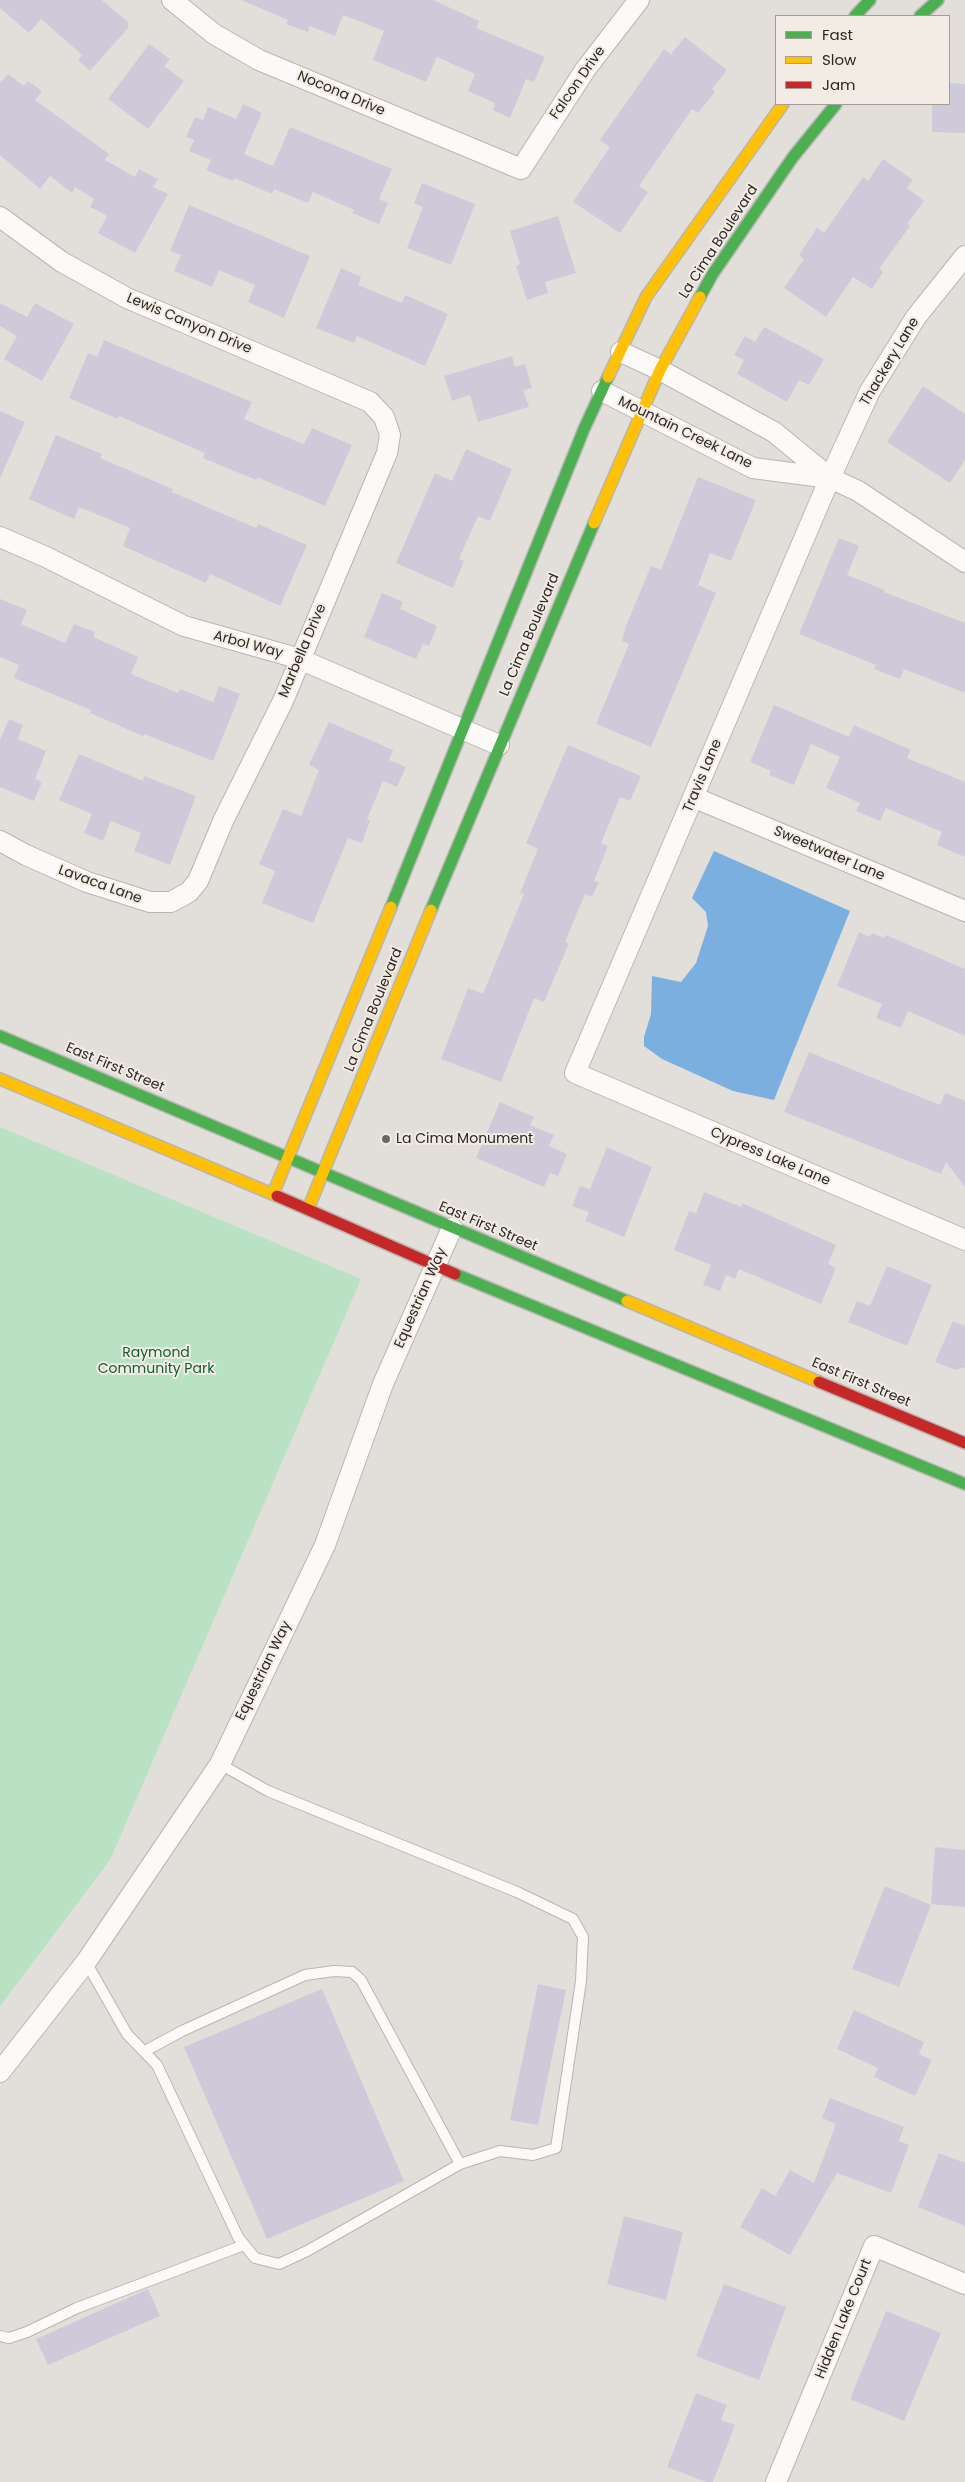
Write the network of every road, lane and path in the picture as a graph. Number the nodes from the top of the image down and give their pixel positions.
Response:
1 (172, 0) edge
2 (639, 0) edge
3 (870, 0) edge
4 (938, 0) edge
5 (856, 15) edge
6 (921, 15) edge
7 (782, 105) edge
8 (835, 105) edge
9 (521, 169) joint
10 (0, 217) edge
11 (965, 256) edge
12 (620, 352) junction
13 (660, 370) junction
14 (602, 391) junction
15 (643, 412) junction
16 (384, 417) joint
17 (830, 478) junction
18 (0, 537) edge
19 (965, 562) edge
20 (300, 660) junction
21 (464, 730) junction
22 (499, 745) junction
23 (694, 797) junction
24 (0, 841) edge
25 (198, 881) joint
26 (965, 911) edge
27 (0, 1036) edge
28 (575, 1073) joint
29 (0, 1079) edge
30 (287, 1156) junction
31 (324, 1172) junction
32 (273, 1194) junction
33 (308, 1209) junction
34 (452, 1228) junction
35 (965, 1240) edge
36 (434, 1266) junction
37 (965, 1443) edge
38 (965, 1484) edge
39 (220, 1764) junction
40 (86, 1962) junction
41 (145, 2051) junction
42 (0, 2072) edge
43 (460, 2164) junction
44 (244, 2245) junction
45 (965, 2284) edge
46 (0, 2336) edge
47 (776, 2482) edge

1 - 9 street, Nocona Drive
2 - 9 street, Falcon Drive
3 - 5 street
4 - 6 street
7 - 12 street, La Cima Boulevard
8 - 13 street, La Cima Boulevard
10 - 16 street, Lewis Canyon Drive
11 - 17 street, Thackery Lane
12 - 13 street, Mountain Creek Lane
12 - 14 street, La Cima Boulevard
13 - 15 street, La Cima Boulevard
13 - 17 street, Mountain Creek Lane
14 - 15 street, Mountain Creek Lane
14 - 21 street, La Cima Boulevard
15 - 17 street, Mountain Creek Lane
15 - 22 street, La Cima Boulevard
16 - 20 street, Marbella Drive
17 - 19 street, Mountain Creek Lane
17 - 23 street, Travis Lane
18 - 20 street, Arbol Way
20 - 21 street, Arbol Way
20 - 25 street, Marbella Drive
21 - 22 street, Arbol Way
21 - 30 street, La Cima Boulevard
22 - 31 street, La Cima Boulevard
23 - 26 street, Sweetwater Lane
23 - 28 street, Travis Lane
24 - 25 street, Lavaca Lane
27 - 30 street, East First Street
28 - 35 street, Cypress Lake Lane
29 - 32 street
30 - 31 street, East First Street
30 - 32 street, La Cima Boulevard
31 - 33 street, La Cima Boulevard
31 - 34 street, East First Street
32 - 33 street
33 - 36 street
34 - 36 street, Equestrian Way
34 - 37 street, East First Street
36 - 38 street
36 - 39 street, Equestrian Way
39 - 40 street, Equestrian Way
39 - 43 lane
40 - 41 lane
40 - 42 street, Equestrian Way
41 - 43 lane
41 - 44 lane
43 - 44 lane
44 - 46 lane
45 - 47 street, Hidden Lake Court

